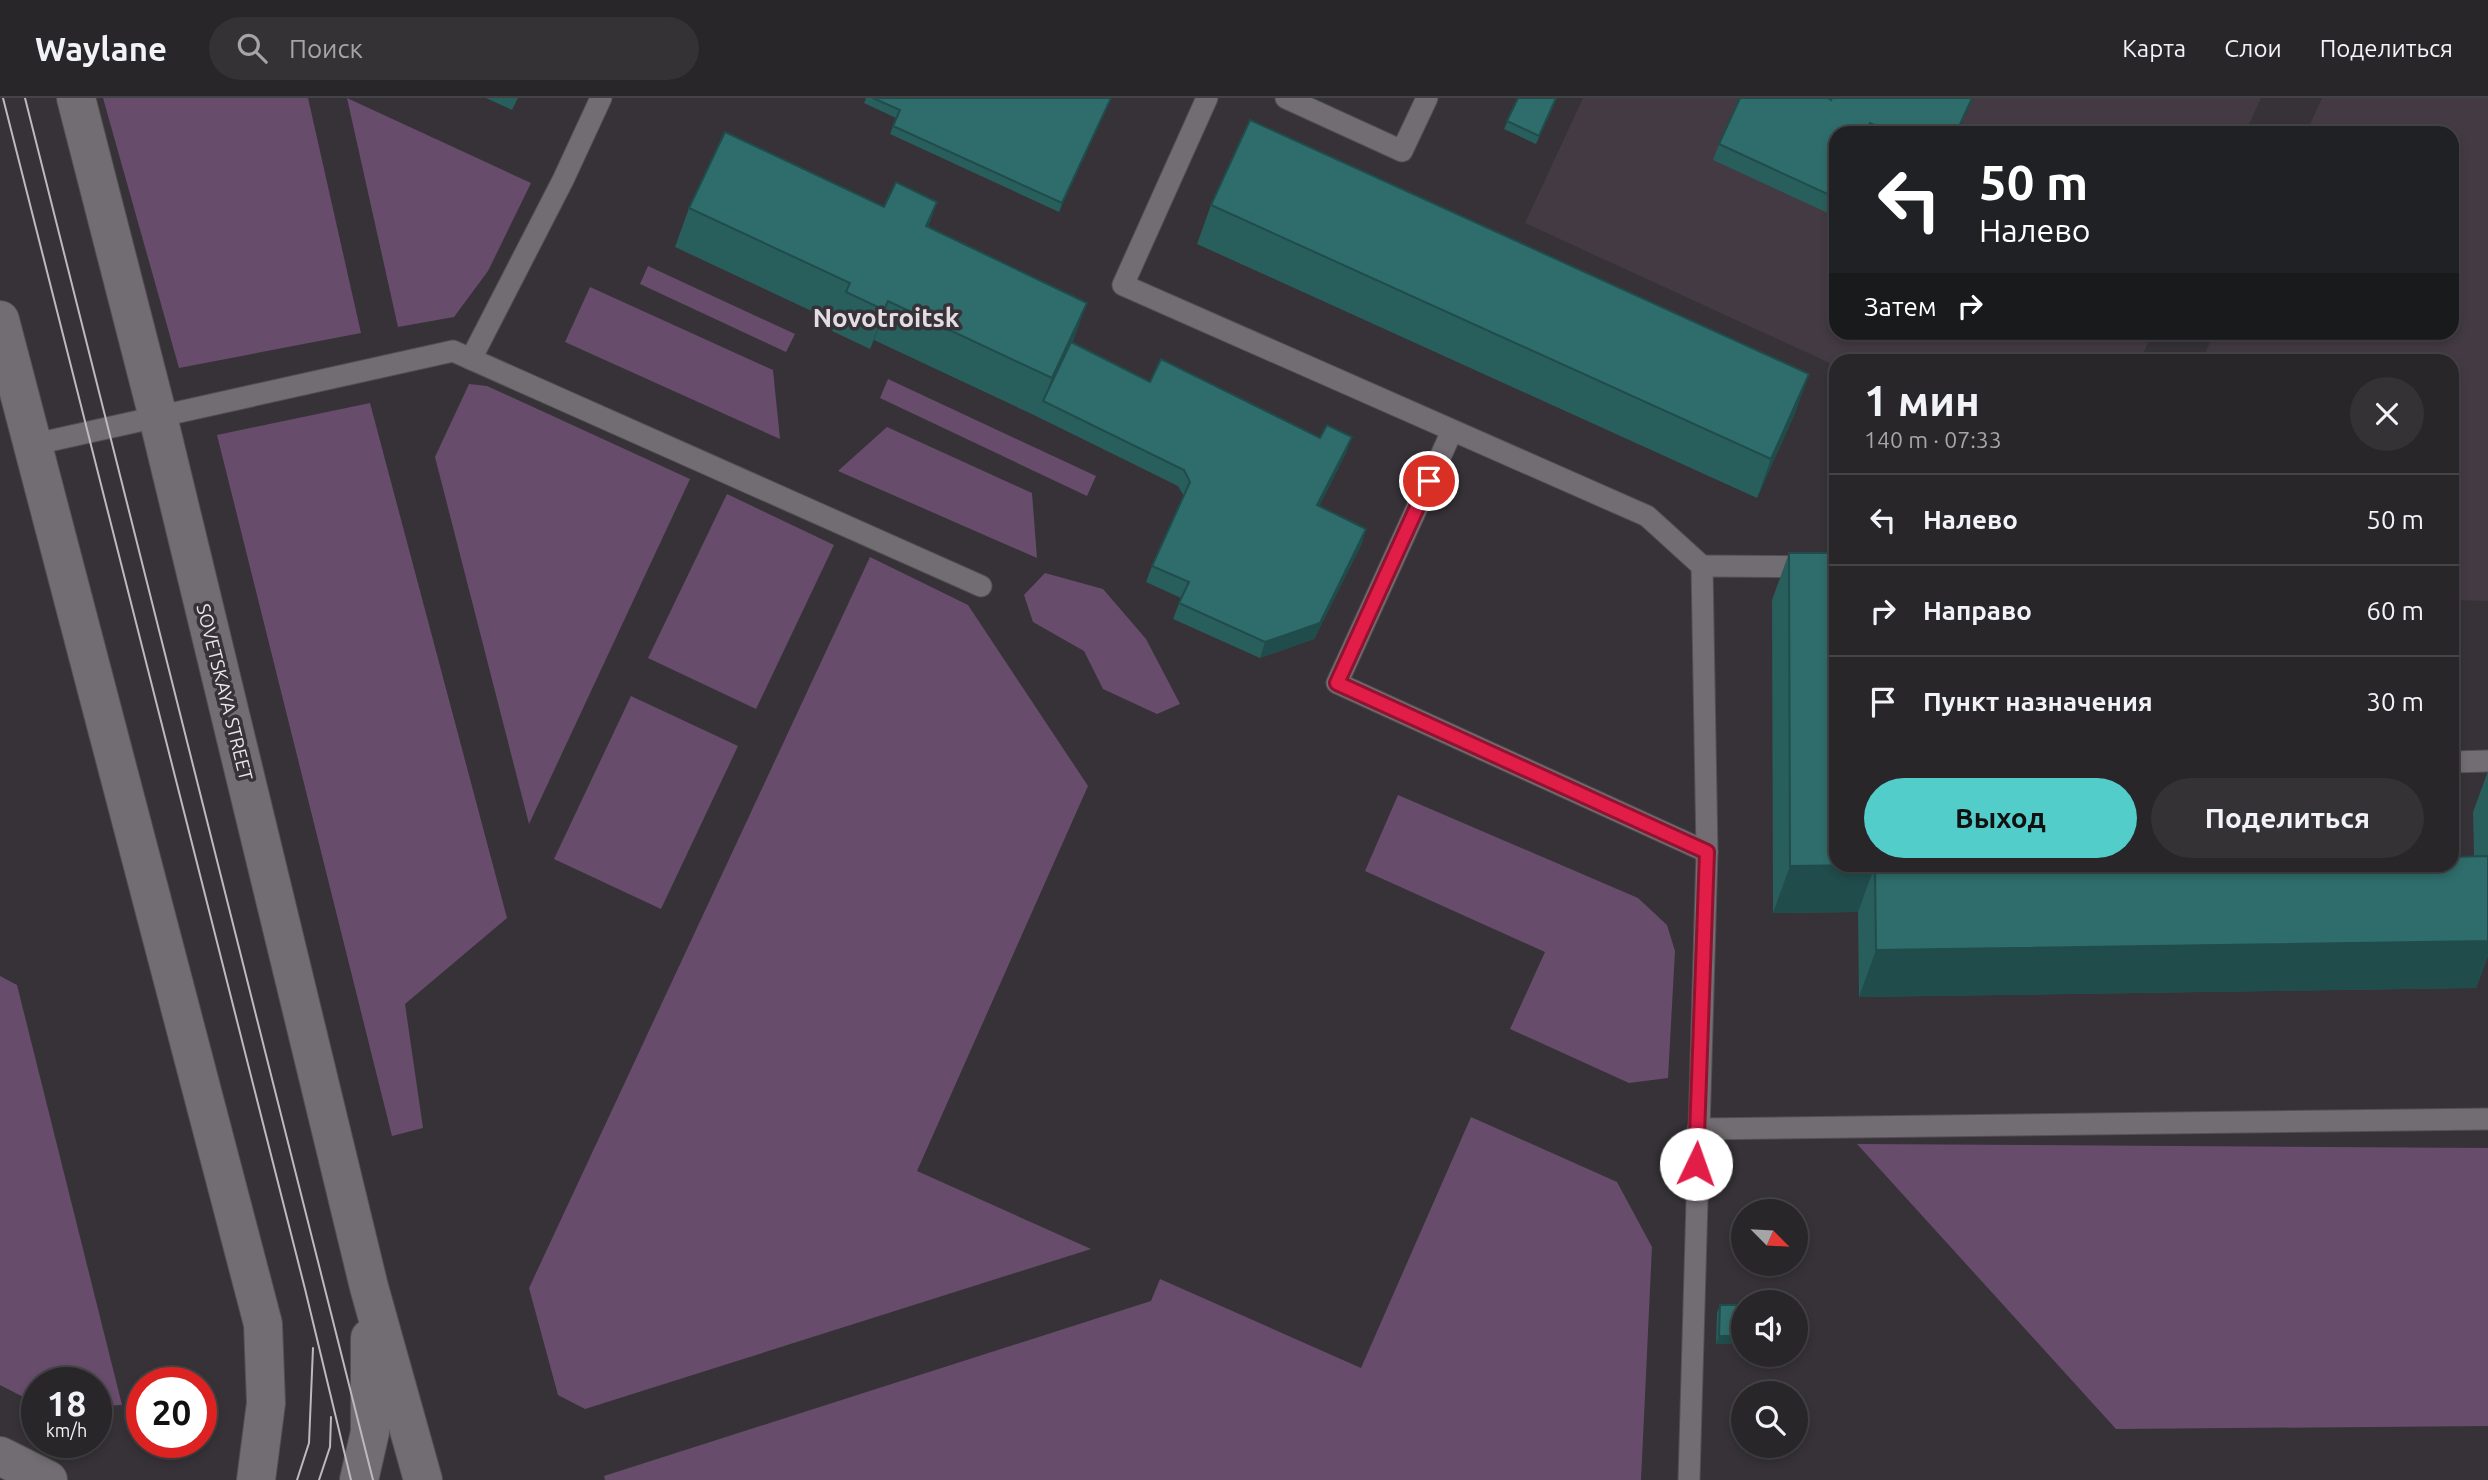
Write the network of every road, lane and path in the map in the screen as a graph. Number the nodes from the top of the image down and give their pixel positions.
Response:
1 (76, 98) edge
2 (601, 98) edge
3 (1207, 98) edge
4 (1286, 98) edge
5 (1427, 98) edge
6 (0, 320) edge
7 (471, 359) junction
8 (159, 417) junction
9 (1452, 431) junction
10 (31, 445) junction
11 (1702, 566) junction
12 (1829, 566) edge
13 (981, 586) dead end
14 (2488, 761) edge
15 (2459, 762) edge
16 (1707, 852) junction
17 (2488, 1119) edge
18 (1698, 1129) junction
19 (369, 1287) junction
20 (0, 1456) edge
21 (48, 1480) edge
22 (256, 1480) edge
23 (359, 1480) edge
24 (423, 1480) edge
25 (1689, 1480) edge

1 - 8 main road, SOVETSKAYA STREET
2 - 7 lane
3 - 9 lane
4 - 5 lane
6 - 10 main road
7 - 8 lane
7 - 13 lane
8 - 10 lane
8 - 19 main road, SOVETSKAYA STREET
9 - 11 lane
9 - 16 lane
10 - 22 main road
11 - 12 lane
11 - 16 lane
14 - 15 lane
16 - 18 lane
17 - 18 lane
18 - 25 lane
19 - 23 main road, SOVETSKAYA STREET
19 - 24 main road, SOVETSKAYA STREET
20 - 21 main road

